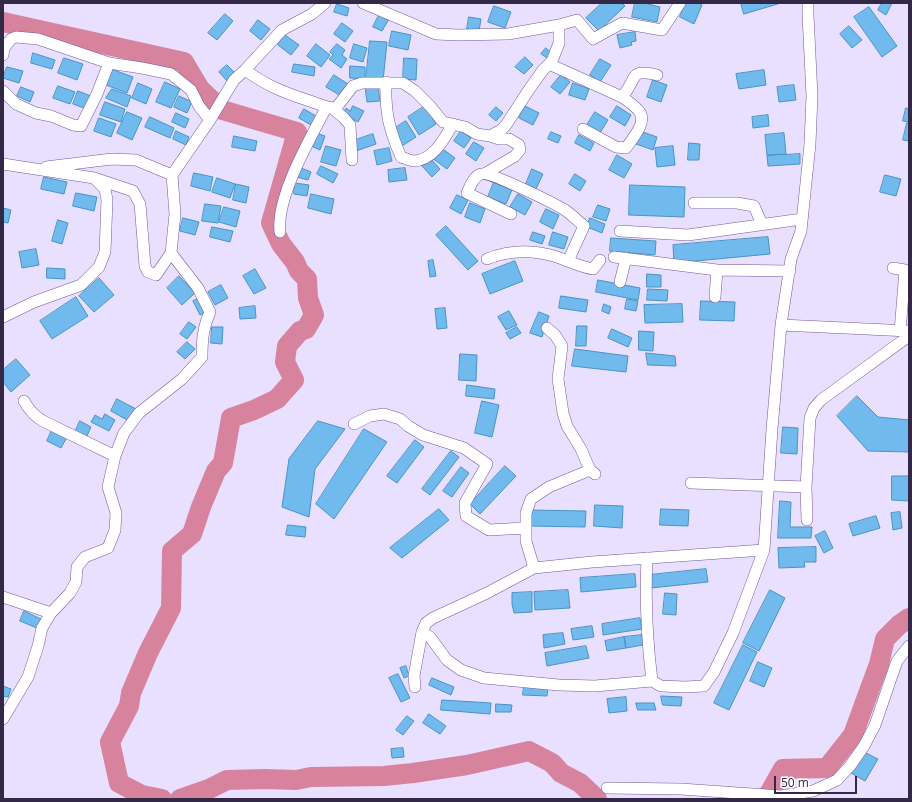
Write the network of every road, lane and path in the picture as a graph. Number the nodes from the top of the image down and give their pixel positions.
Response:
1 (325, 3) edge
2 (363, 3) edge
3 (680, 3) edge
4 (808, 3) edge
5 (559, 25) junction
6 (3, 55) edge
7 (108, 63) junction
8 (549, 64) junction
9 (245, 70) junction
10 (657, 75) dead end
11 (386, 82) junction
12 (3, 91) edge
13 (622, 97) junction
14 (329, 108) junction
15 (210, 120) junction
16 (454, 124) junction
17 (583, 129) dead end
18 (490, 136) junction
19 (352, 160) dead end
20 (3, 164) edge
21 (42, 170) junction
22 (486, 173) junction
23 (172, 175) junction
24 (94, 178) junction
25 (694, 202) dead end
26 (511, 214) dead end
27 (802, 219) junction
28 (762, 224) junction
29 (280, 232) dead end
30 (620, 232) dead end
31 (171, 253) junction
32 (614, 257) dead end
33 (626, 258) junction
34 (487, 259) dead end
35 (600, 260) dead end
36 (568, 261) junction
37 (893, 268) dead end
38 (717, 270) junction
39 (790, 271) junction
40 (620, 282) dead end
41 (716, 297) dead end
42 (3, 317) edge
43 (781, 324) junction
44 (547, 328) dead end
45 (906, 333) edge
46 (24, 402) dead end
47 (354, 424) dead end
48 (115, 456) junction
49 (691, 483) dead end
50 (769, 486) junction
51 (806, 487) junction
52 (807, 520) dead end
53 (525, 528) junction
54 (764, 550) junction
55 (646, 558) junction
56 (534, 568) junction
57 (3, 597) edge
58 (51, 613) junction
59 (422, 632) junction
60 (909, 646) edge
61 (652, 680) junction
62 (415, 687) dead end
63 (3, 719) edge
64 (607, 788) dead end

1 - 9 street
2 - 5 street
3 - 5 street
4 - 27 street
5 - 8 street
6 - 7 street
7 - 12 street
7 - 15 street
8 - 13 street
8 - 18 street
9 - 14 street
9 - 15 street
10 - 13 street
11 - 14 street
11 - 16 street
11 - 16 street
13 - 17 street
14 - 19 street
14 - 29 street
15 - 23 street
16 - 18 street
18 - 22 street
20 - 21 street
21 - 23 street
21 - 24 street
22 - 26 street
22 - 36 street
23 - 31 street
24 - 31 street
24 - 42 street
25 - 28 street
27 - 28 street
27 - 39 street
28 - 30 street
31 - 48 street
32 - 33 street
33 - 38 street
33 - 40 street
34 - 36 street
35 - 36 street
37 - 45 street
38 - 39 street
38 - 41 street
39 - 43 street
43 - 45 street
43 - 50 street
44 - 53 street
45 - 51 street
46 - 48 street
47 - 53 street
48 - 58 street
49 - 50 street
50 - 51 street
50 - 54 street
51 - 52 street
53 - 56 street
54 - 55 street
54 - 61 street
55 - 56 street
55 - 61 street
56 - 59 street
57 - 58 street
58 - 63 street
59 - 61 street
59 - 62 street
60 - 64 street

